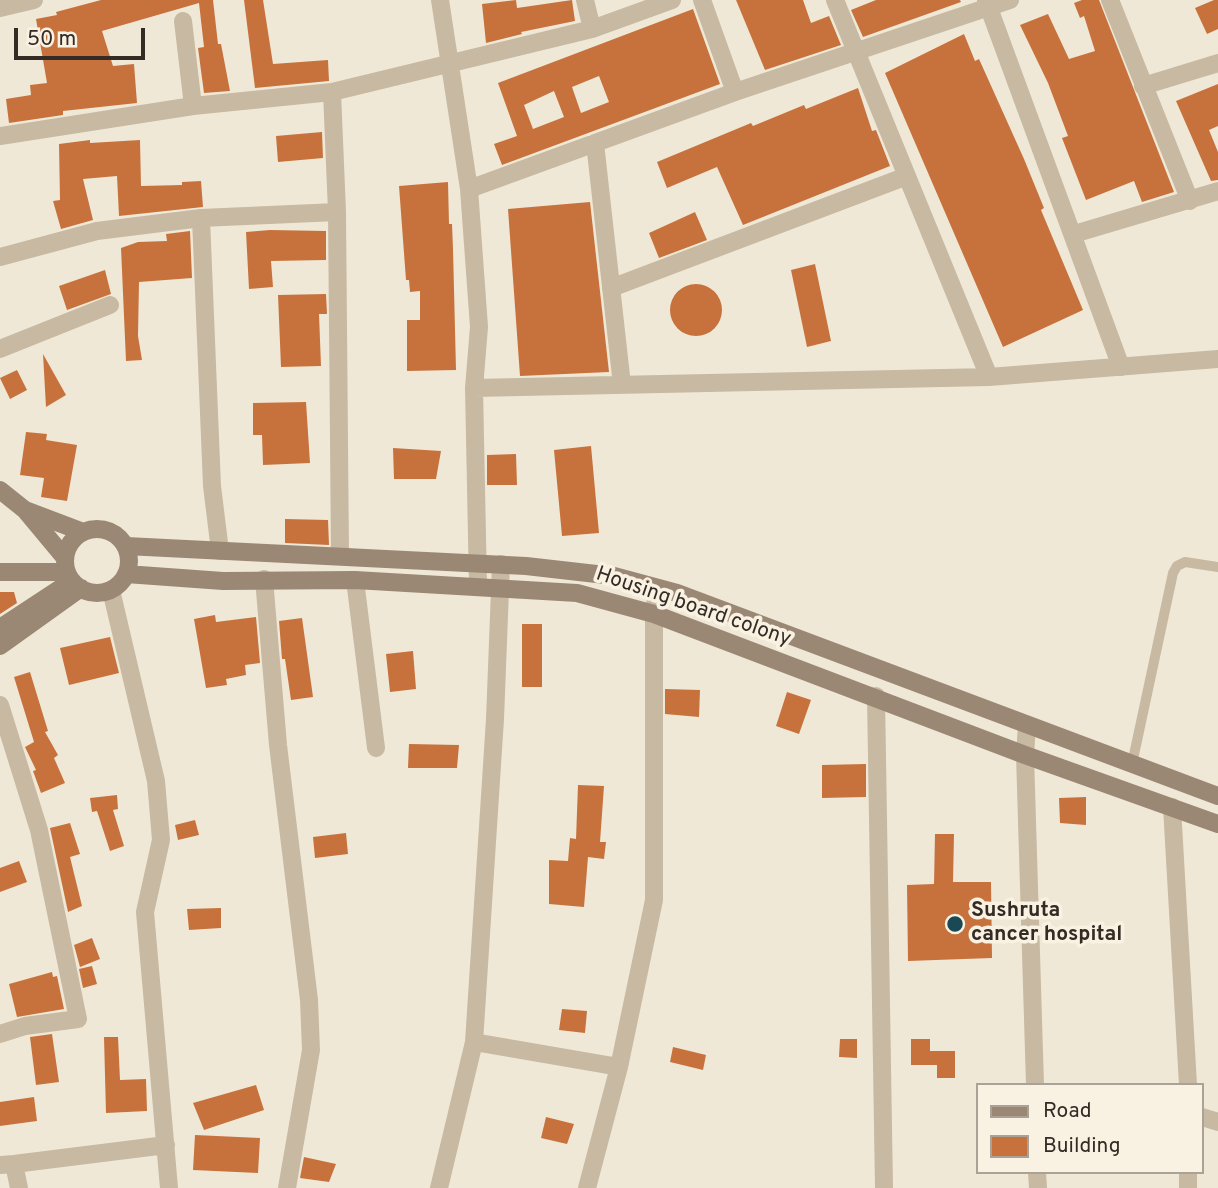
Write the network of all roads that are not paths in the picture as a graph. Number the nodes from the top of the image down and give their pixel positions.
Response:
1 (34, 0) edge
2 (440, 0) edge
3 (585, 0) edge
4 (672, 0) edge
5 (702, 0) edge
6 (835, 0) edge
7 (1010, 0) edge
8 (1110, 0) edge
9 (987, 5) edge
10 (0, 8) edge
11 (183, 21) dead end
12 (592, 29) junction
13 (858, 52) junction
14 (451, 63) junction
15 (1218, 63) edge
16 (1143, 86) junction
17 (332, 92) junction
18 (736, 92) junction
19 (193, 106) junction
20 (0, 136) edge
21 (595, 143) junction
22 (907, 176) junction
23 (469, 189) junction
24 (1218, 191) edge
25 (1190, 201) junction
26 (337, 212) junction
27 (201, 219) junction
28 (1074, 234) junction
29 (0, 257) edge
30 (611, 288) junction
31 (110, 305) dead end
32 (0, 349) edge
33 (1218, 359) edge
34 (1121, 367) junction
35 (989, 377) junction
36 (622, 385) junction
37 (474, 388) junction
38 (0, 490) edge
39 (25, 510) junction
40 (83, 532) junction
41 (126, 546) junction
42 (220, 551) junction
43 (341, 556) junction
44 (478, 563) junction
45 (501, 564) junction
46 (1218, 567) edge
47 (0, 571) edge
48 (70, 572) junction
49 (126, 574) junction
50 (264, 579) junction
51 (355, 580) junction
52 (478, 586) junction
53 (500, 587) junction
54 (657, 588) junction
55 (111, 590) junction
56 (654, 614) junction
57 (0, 628) edge
58 (0, 646) edge
59 (876, 696) junction
60 (0, 705) edge
61 (1027, 725) junction
62 (376, 748) dead end
63 (1025, 755) junction
64 (1132, 764) junction
65 (1218, 796) edge
66 (1172, 807) junction
67 (1218, 824) edge
68 (0, 1034) edge
69 (474, 1042) junction
70 (619, 1067) junction
71 (1035, 1083) edge
72 (1188, 1083) edge
73 (166, 1145) junction
74 (7, 1164) edge
75 (19, 1188) edge
76 (169, 1188) edge
77 (287, 1188) edge
78 (439, 1188) edge
79 (587, 1188) edge
80 (884, 1188) edge

1 - 10 street
2 - 14 street
3 - 12 street
4 - 12 street
5 - 18 street
6 - 13 street
7 - 9 street
8 - 16 street
9 - 13 street
9 - 28 street
11 - 19 street
12 - 14 street
13 - 18 street
13 - 22 street
14 - 17 street
14 - 23 street
15 - 16 street
16 - 25 street
17 - 19 street
17 - 26 street
18 - 21 street
19 - 20 street
21 - 23 street
21 - 30 street
22 - 30 street
22 - 35 street
23 - 37 street
24 - 25 street
25 - 28 street
26 - 27 street
26 - 43 street
27 - 29 street
27 - 42 street
28 - 34 street
30 - 36 street
31 - 32 street
33 - 34 street
34 - 35 street
35 - 36 street
36 - 37 street
37 - 44 street
38 - 39 street
39 - 40 street
39 - 48 street
40 - 41 street
40 - 48 street
41 - 42 street, Housing board colony
41 - 49 street
42 - 43 street, Housing board colony
43 - 44 street, Housing board colony
44 - 45 street, Housing board colony
44 - 52 street
45 - 53 street
45 - 54 street, Housing board colony
46 - 64 lane
47 - 48 street
48 - 55 street
48 - 57 street
48 - 58 street
49 - 50 street, Housing board colony
49 - 55 street
50 - 51 street, Housing board colony
50 - 77 street
51 - 52 street, Housing board colony
51 - 62 street
52 - 53 street, Housing board colony
53 - 56 street, Housing board colony
53 - 69 street
54 - 56 street
54 - 61 street, Housing board colony
55 - 73 street
56 - 59 street, Housing board colony
56 - 70 street
59 - 63 street, Housing board colony
59 - 80 street
60 - 68 street
61 - 63 street
61 - 64 street, Housing board colony
63 - 66 street, Housing board colony
63 - 71 street
64 - 65 street, Housing board colony
66 - 67 street, Housing board colony
66 - 72 street
69 - 70 street
69 - 78 street
70 - 79 street
73 - 74 street
73 - 76 street
74 - 75 street

